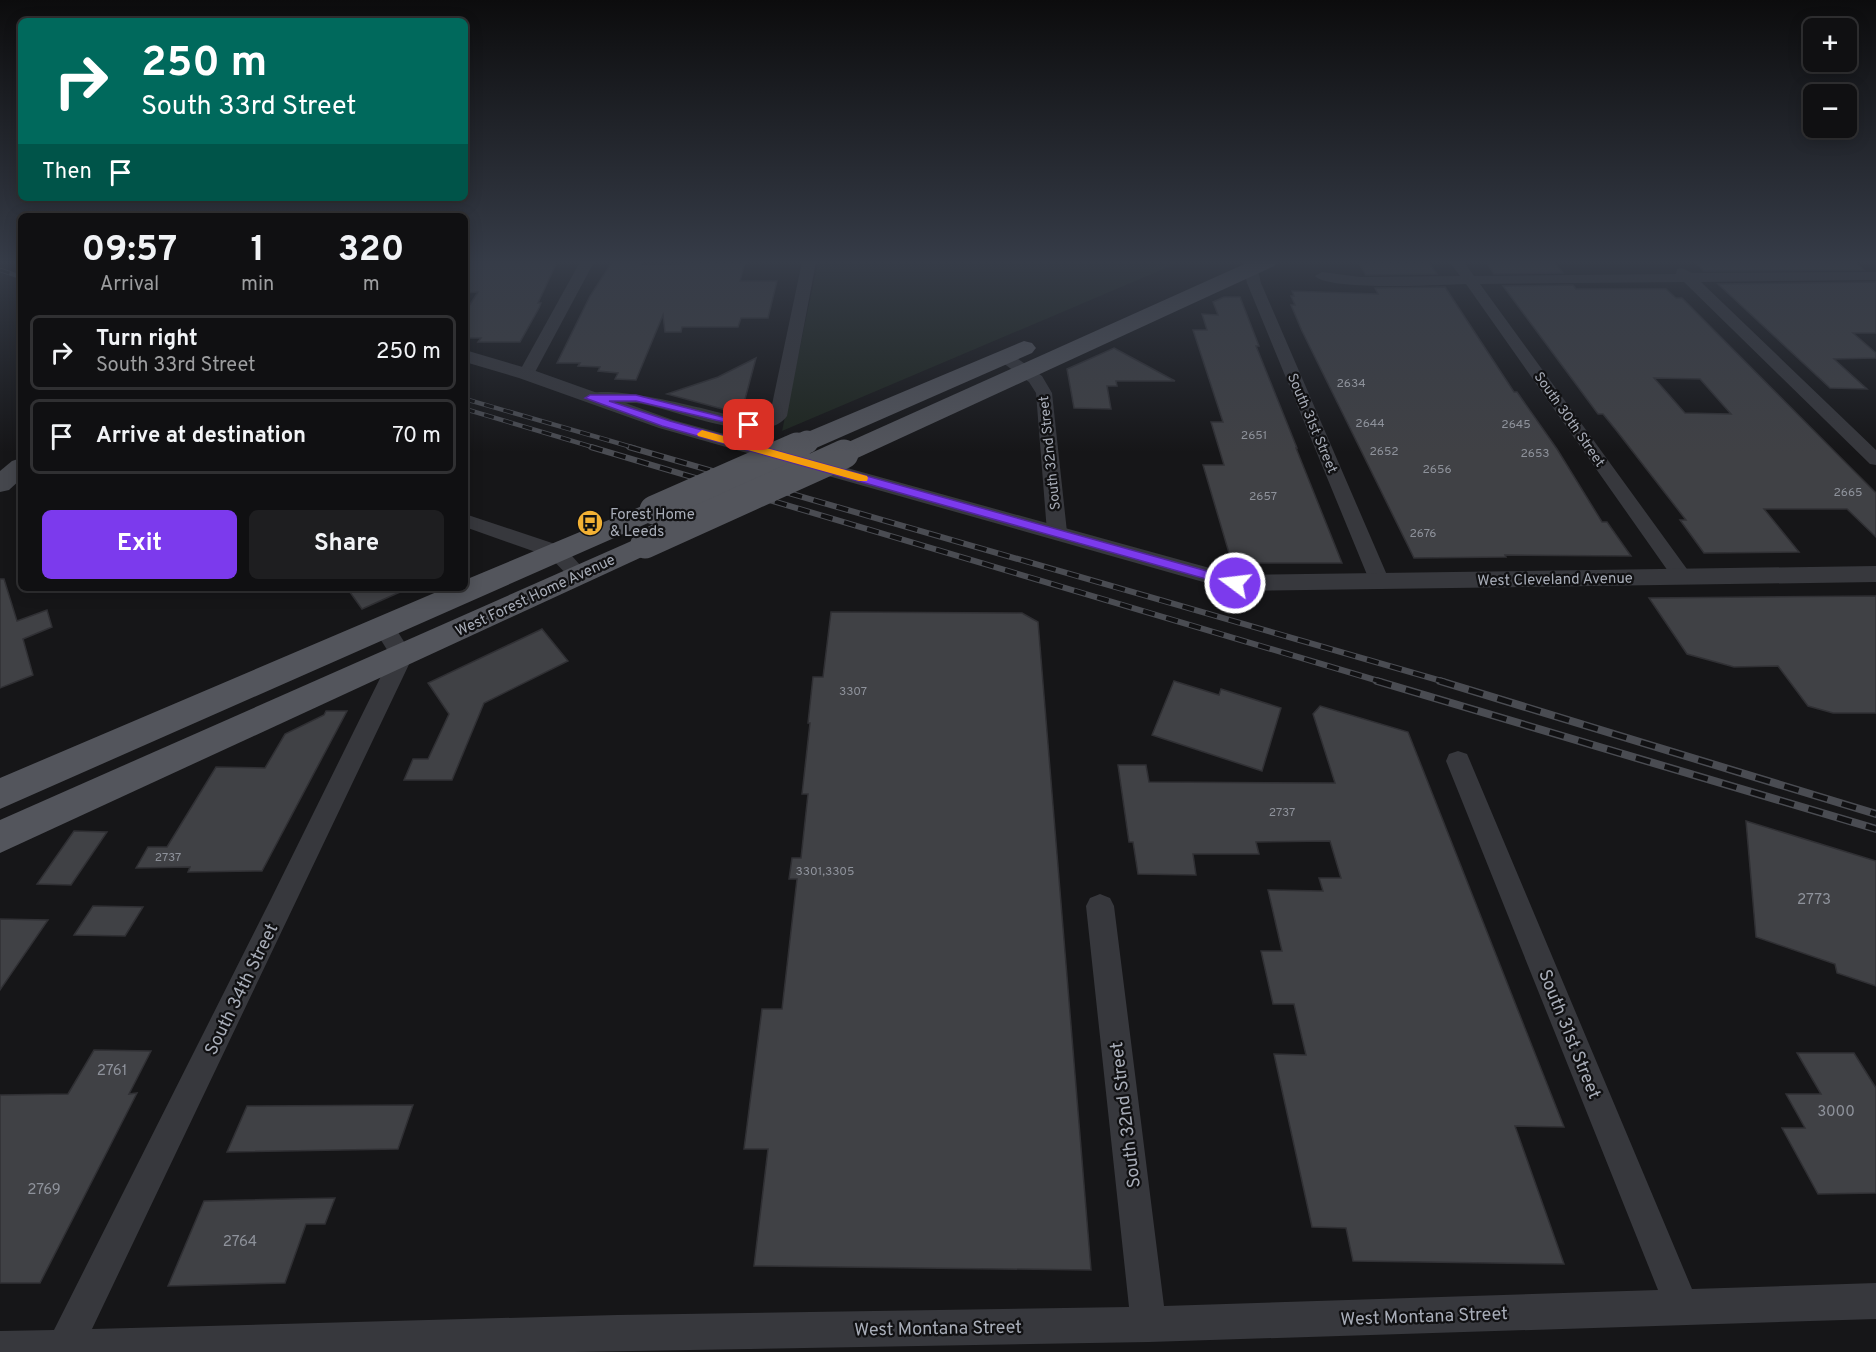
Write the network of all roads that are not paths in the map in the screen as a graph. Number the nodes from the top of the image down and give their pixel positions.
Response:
1 (553, 325) edge
2 (796, 325) edge
3 (1075, 325) edge
4 (1127, 325) edge
5 (1272, 325) edge
6 (1503, 325) edge
7 (1737, 325) edge
8 (468, 357) edge
9 (1005, 357) junction
10 (1028, 371) junction
11 (526, 374) junction
12 (590, 398) junction
13 (18, 448) edge
14 (1876, 460) edge
15 (0, 463) edge
16 (18, 469) edge
17 (0, 484) edge
18 (468, 521) edge
19 (1057, 532) junction
20 (568, 563) junction
21 (1876, 574) edge
22 (1682, 576) junction
23 (1380, 582) junction
24 (383, 626) junction
25 (402, 656) junction
26 (1458, 761) dead end
27 (0, 794) edge
28 (0, 837) edge
29 (1100, 906) dead end
30 (1876, 1301) edge
31 (1683, 1307) junction
32 (1149, 1324) junction
33 (615, 1343) edge
34 (0, 1349) edge
35 (63, 1349) edge

1 - 11 street
2 - 12 street
3 - 9 main road, West Forest Home Avenue
4 - 10 main road, West Forest Home Avenue
5 - 23 street, South 31st Street
6 - 22 street, South 30th Street
7 - 14 street
8 - 11 street, West Cleveland Avenue
9 - 10 street, South 32nd Street
9 - 20 main road, West Forest Home Avenue, bridge
10 - 19 street, South 32nd Street
10 - 20 main road, West Forest Home Avenue, bridge
11 - 12 street, West Cleveland Avenue
12 - 19 street, West Cleveland Avenue
13 - 15 main road
16 - 17 main road
18 - 20 street
19 - 23 street, West Cleveland Avenue
20 - 24 main road, West Forest Home Avenue
20 - 25 main road, West Forest Home Avenue
21 - 22 street, West Cleveland Avenue
22 - 23 street, West Cleveland Avenue
24 - 25 street
24 - 27 main road, West Forest Home Avenue
25 - 28 main road, West Forest Home Avenue
25 - 35 street, South 34th Street
26 - 31 street, South 31st Street
29 - 32 street, South 32nd Street
30 - 31 street, West Montana Street
31 - 32 street, West Montana Street
32 - 33 street, West Montana Street
33 - 35 street, West Montana Street
34 - 35 street, West Montana Street

